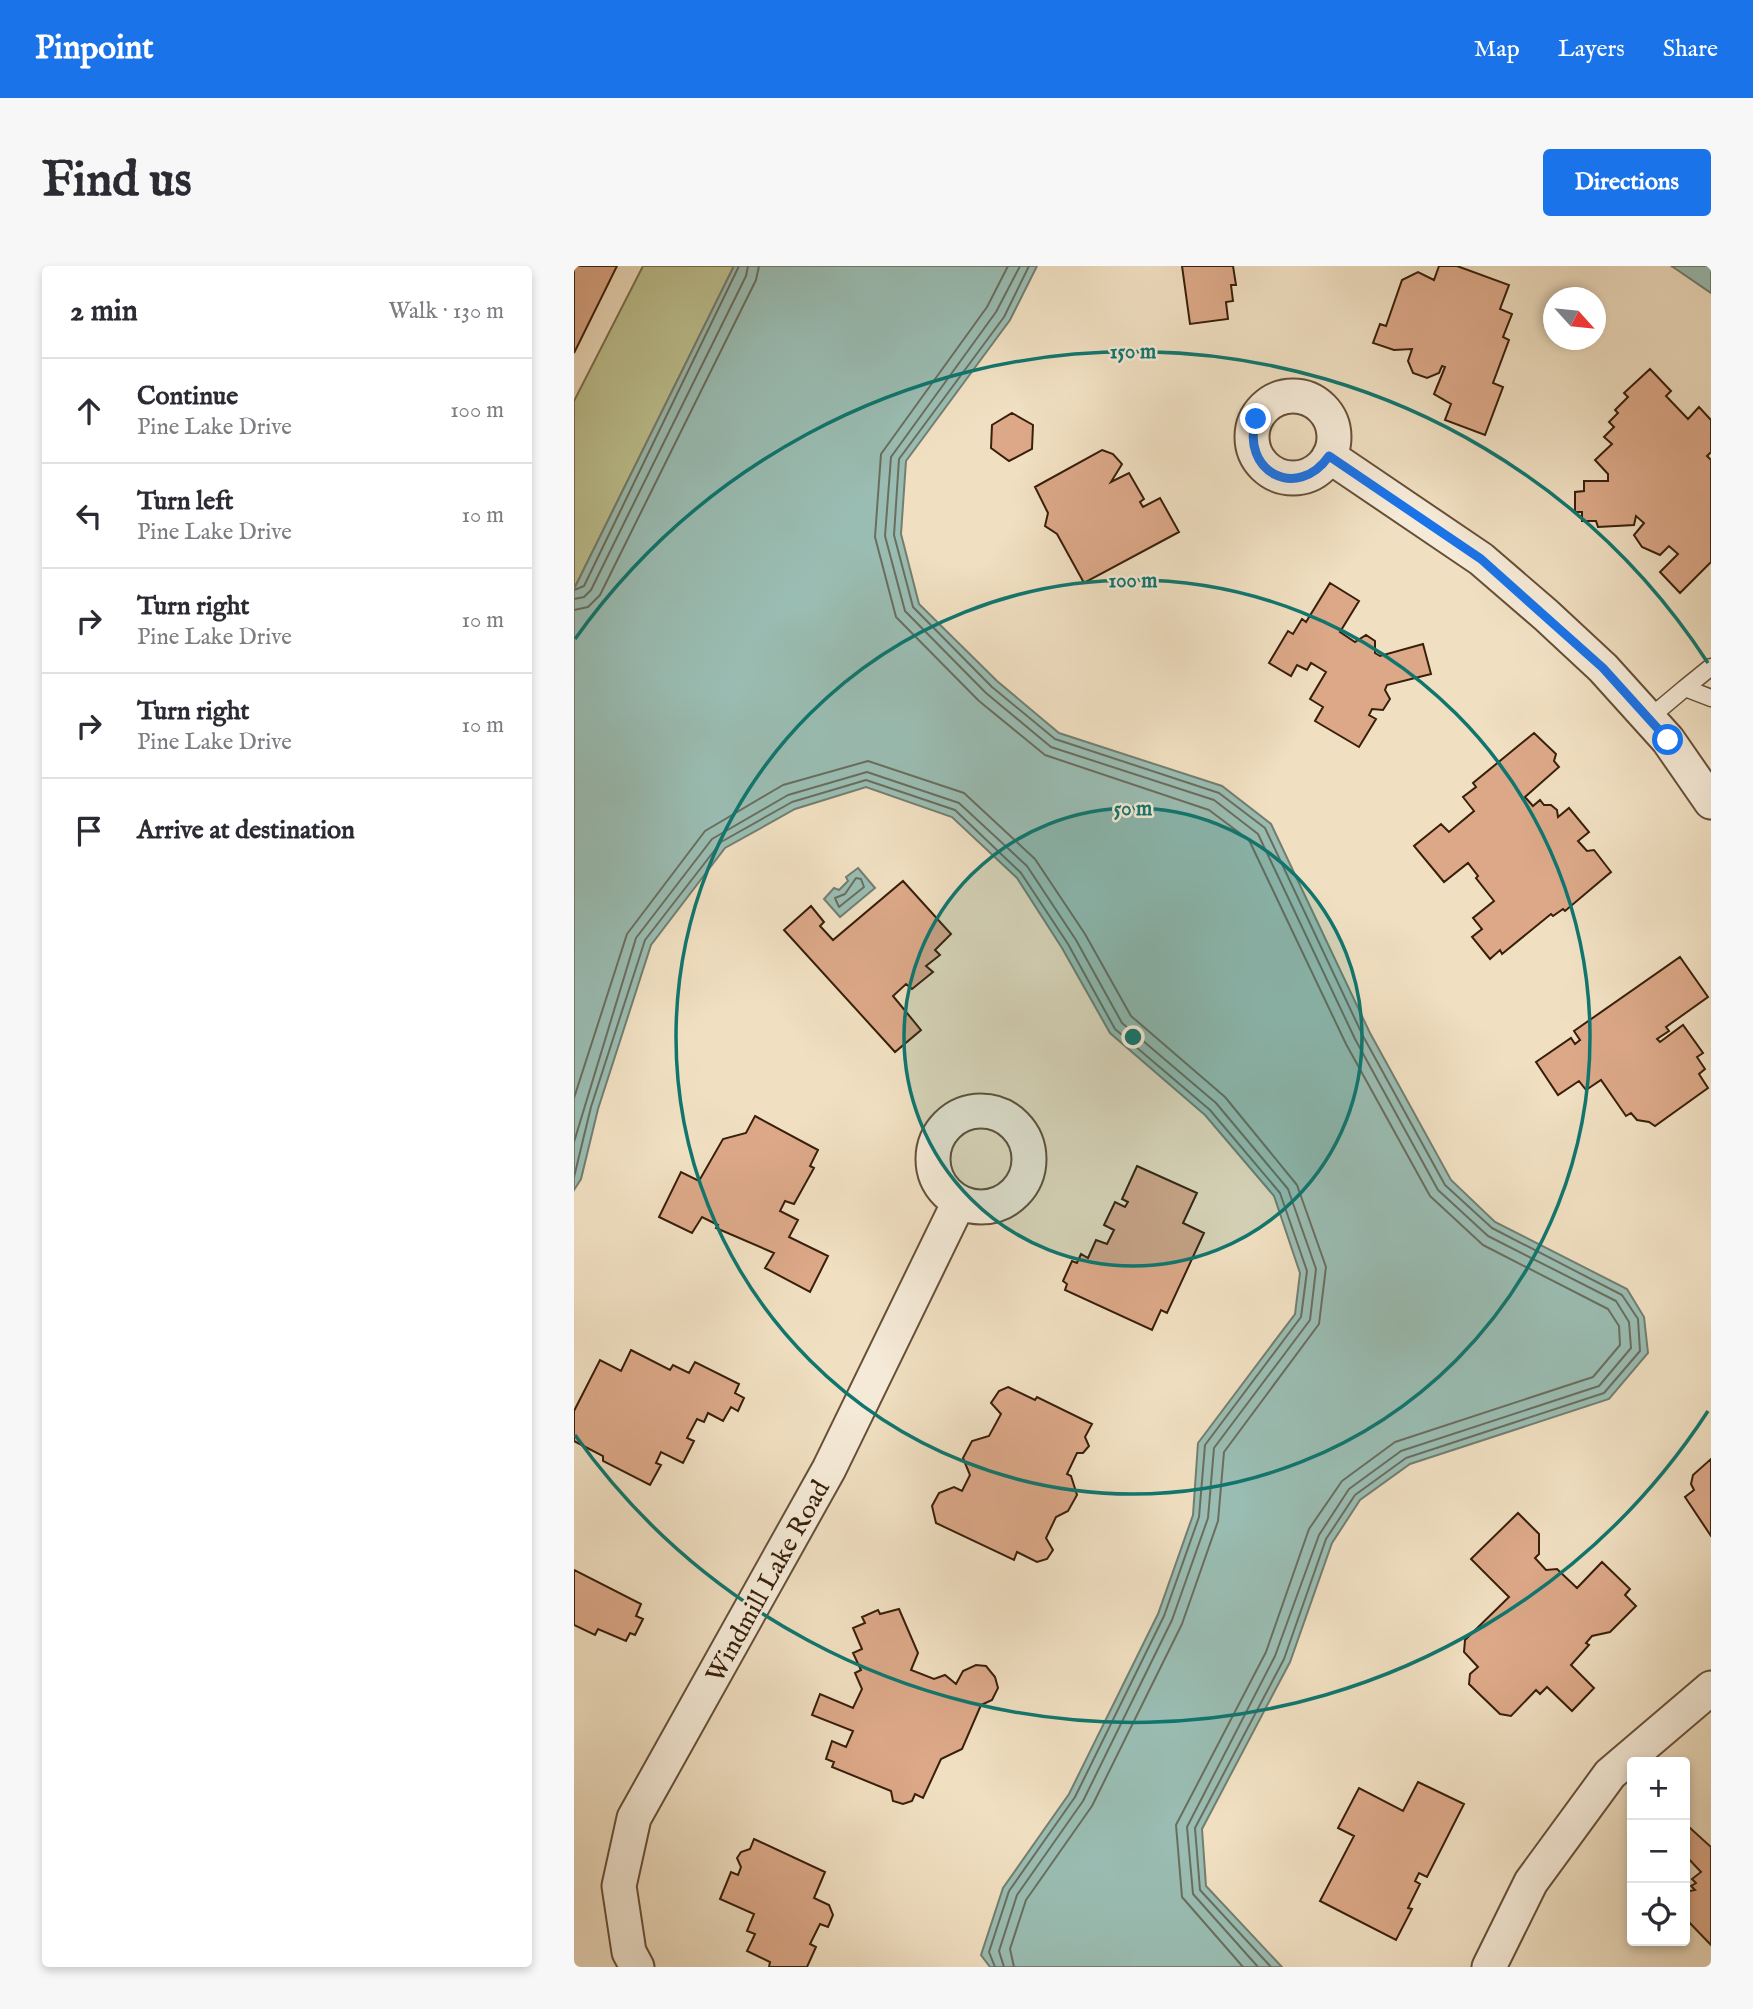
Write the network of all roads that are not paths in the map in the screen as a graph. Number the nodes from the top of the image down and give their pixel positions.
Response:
1 (1329, 456) dead end
2 (1711, 667) edge
3 (1685, 688) junction
4 (1711, 698) edge
5 (1648, 719) junction
6 (1711, 802) edge
7 (959, 1202) dead end
8 (1711, 1688) edge
9 (637, 1967) edge
10 (1489, 1967) edge

1 - 5 street
2 - 3 lane
3 - 4 lane
3 - 5 lane
5 - 6 street
7 - 9 street, Windmill Lake Road
8 - 10 street

